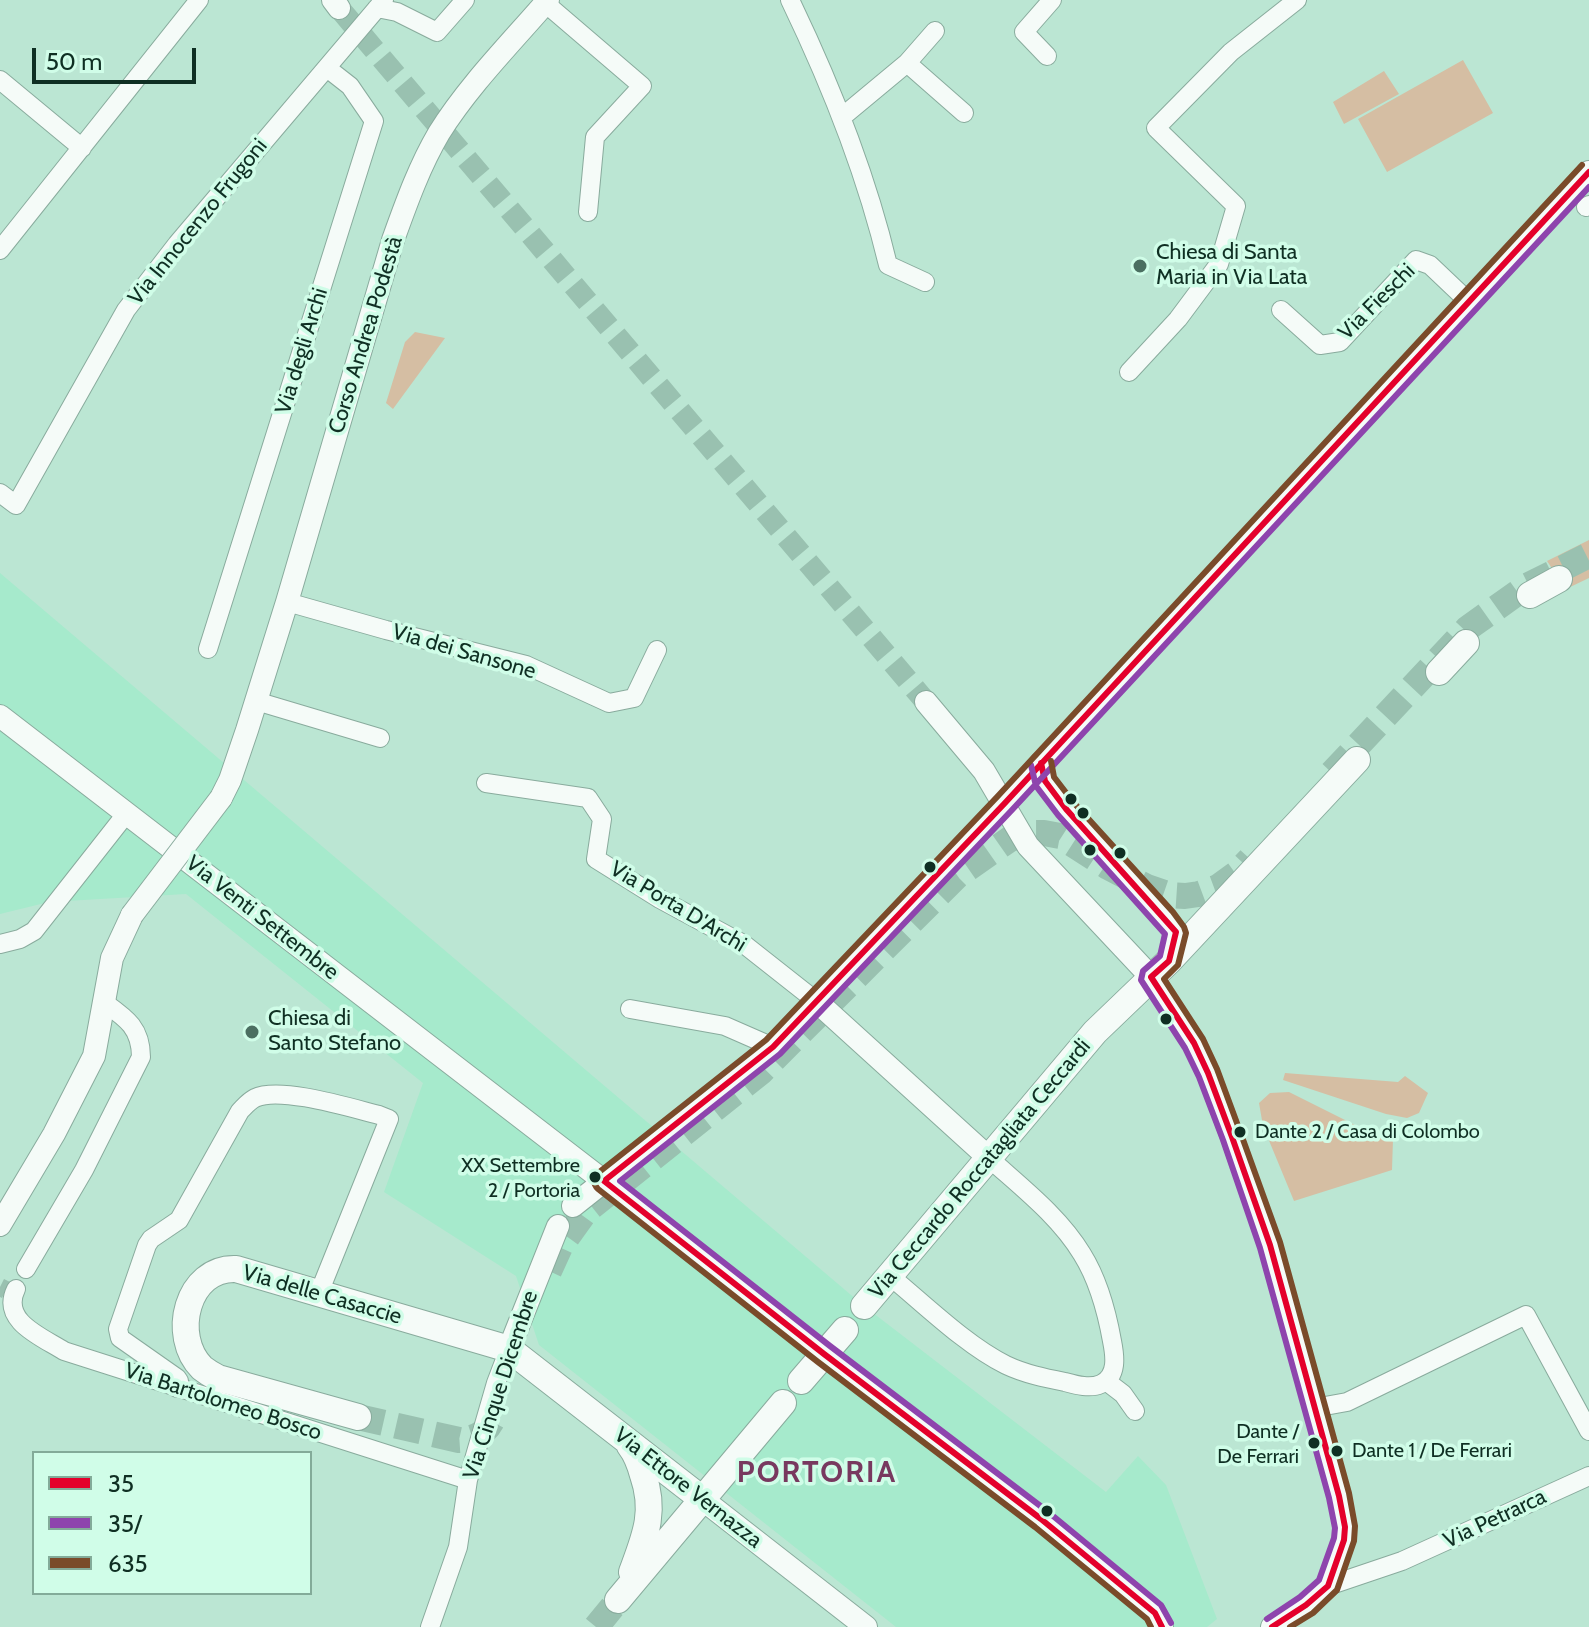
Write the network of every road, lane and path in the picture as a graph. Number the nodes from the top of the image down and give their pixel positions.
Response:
1 (199, 0) edge
2 (465, 0) edge
3 (790, 0) edge
4 (1052, 0) edge
5 (1297, 0) edge
6 (546, 2) edge
7 (380, 4) edge
8 (935, 31) dead end
9 (1047, 56) dead end
10 (907, 63) junction
11 (327, 68) junction
12 (0, 80) edge
13 (964, 113) dead end
14 (842, 117) junction
15 (82, 148) junction
16 (1589, 172) edge
17 (588, 212) dead end
18 (0, 250) edge
19 (925, 282) dead end
20 (1470, 303) junction
21 (1281, 310) dead end
22 (1129, 372) dead end
23 (0, 493) edge
24 (1559, 579) dead end
25 (1530, 595) dead end
26 (287, 602) junction
27 (1466, 643) dead end
28 (208, 649) dead end
29 (657, 650) dead end
30 (1439, 672) dead end
31 (256, 701) junction
32 (926, 702) tunnel mouth
33 (0, 716) edge
34 (380, 738) dead end
35 (1357, 760) tunnel mouth
36 (1041, 763) junction
37 (486, 783) dead end
38 (1004, 804) junction
39 (126, 814) junction
40 (0, 944) edge
41 (1160, 969) junction
42 (816, 1001) junction
43 (105, 1003) junction
44 (630, 1009) dead end
45 (773, 1047) junction
46 (989, 1158) junction
47 (604, 1181) junction
48 (573, 1206) dead end
49 (0, 1225) edge
50 (558, 1226) dead end
51 (26, 1269) dead end
52 (890, 1276) junction
53 (12, 1290) dead end
54 (319, 1293) junction
55 (864, 1306) dead end
56 (845, 1330) dead end
57 (509, 1349) junction
58 (824, 1354) junction
59 (801, 1381) dead end
60 (1106, 1381) junction
61 (185, 1390) junction
62 (783, 1403) dead end
63 (1314, 1408) junction
64 (1135, 1411) dead end
65 (358, 1417) tunnel mouth
66 (1589, 1431) edge
67 (625, 1440) junction
68 (1589, 1476) edge
69 (468, 1480) junction
70 (702, 1499) junction
71 (1328, 1586) junction
72 (430, 1627) edge
73 (866, 1627) edge
74 (1162, 1627) edge
75 (1272, 1627) edge

1 - 15 street
2 - 7 street
3 - 14 street
4 - 9 street
5 - 22 street
6 - 17 street, Corso Andrea Podestà
6 - 26 street, Corso Andrea Podestà
7 - 11 street, Via Innocenzo Frugoni
8 - 10 street
10 - 13 street
10 - 14 street
11 - 23 street, Via Innocenzo Frugoni
11 - 28 street, Via degli Archi
12 - 15 street
14 - 19 street
15 - 18 street
16 - 20 street
20 - 21 street, Via Fieschi
20 - 36 street
24 - 25 main road
26 - 29 street, Via dei Sansone
26 - 31 street, Corso Andrea Podestà
27 - 30 main road
31 - 34 street
31 - 43 street, Corso Andrea Podestà, bridge
32 - 38 street
33 - 39 street, Via Venti Settembre
35 - 41 main road, Via Ceccardo Roccatagliata Ceccardi
36 - 38 street
36 - 41 street
37 - 42 street, Via Porta D'Archi
38 - 41 street
38 - 42 street
39 - 40 street
39 - 47 street, Via Venti Settembre
41 - 46 main road, Via Ceccardo Roccatagliata Ceccardi
41 - 63 street
42 - 45 street
42 - 46 street
43 - 49 street, Corso Andrea Podestà
43 - 51 street
44 - 45 street
45 - 47 street
46 - 52 main road, Via Ceccardo Roccatagliata Ceccardi
46 - 60 street
47 - 48 street
47 - 58 street, Via Venti Settembre
50 - 57 street, Via Cinque Dicembre
52 - 55 main road, Via Ceccardo Roccatagliata Ceccardi
52 - 60 street
53 - 61 street, Via Bartolomeo Bosco
54 - 57 main road, Via delle Casaccie
54 - 61 street
54 - 65 main road, Via delle Casaccie
56 - 58 main road
57 - 67 main road, Via Ettore Vernazza
57 - 69 street, Via Cinque Dicembre
58 - 59 main road
58 - 74 street, Via Venti Settembre
60 - 64 street
61 - 69 street, Via Bartolomeo Bosco
62 - 70 main road
63 - 66 street
63 - 71 street
67 - 70 main road, Via Ettore Vernazza
67 - 70 main road
68 - 71 street, Via Petrarca
69 - 72 street, Via Cinque Dicembre
70 - 73 street, Via Ettore Vernazza
71 - 75 street

